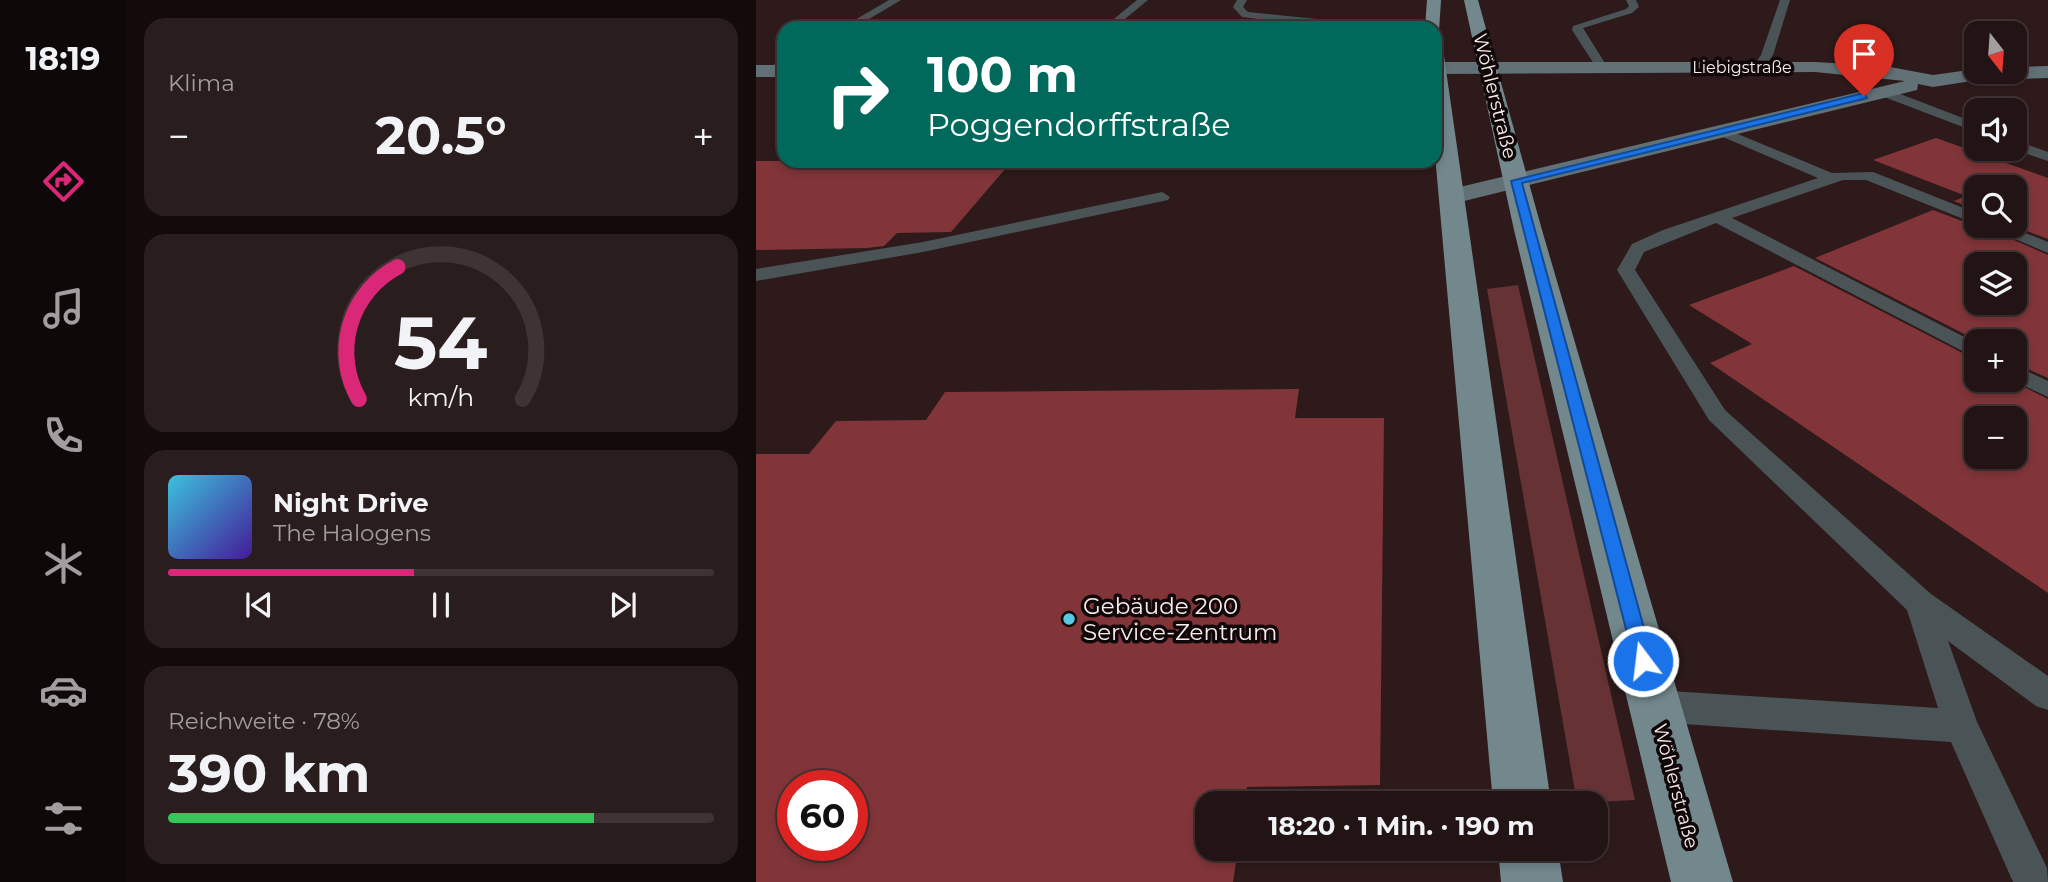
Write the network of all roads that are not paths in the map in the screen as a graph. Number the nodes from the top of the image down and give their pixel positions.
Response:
1 (896, 0) edge
2 (1143, 0) edge
3 (1242, 0) edge
4 (1434, 0) edge
5 (1471, 0) edge
6 (1631, 0) edge
7 (1785, 0) edge
8 (858, 21) edge
9 (1117, 21) edge
10 (1307, 21) edge
11 (1433, 21) edge
12 (1442, 65) edge
13 (1759, 67) junction
14 (1488, 68) junction
15 (1602, 68) junction
16 (2048, 72) edge
17 (1933, 81) junction
18 (1884, 92) junction
19 (1442, 118) edge
20 (1964, 123) edge
21 (1721, 131) junction
22 (2027, 149) edge
23 (2048, 157) edge
24 (1831, 178) junction
25 (1516, 181) junction
26 (1452, 196) junction
27 (1162, 197) dead end
28 (1964, 214) edge
29 (1717, 217) junction
30 (2023, 238) edge
31 (2048, 248) edge
32 (756, 275) edge
33 (1964, 346) edge
34 (2027, 380) edge
35 (2048, 390) edge
36 (1920, 603) junction
37 (2048, 695) edge
38 (1654, 706) junction
39 (1961, 726) junction
40 (1521, 791) edge
41 (1529, 861) edge
42 (1532, 882) edge
43 (1702, 882) edge
44 (2033, 882) edge

1 - 8 lane
2 - 9 lane
3 - 10 lane
4 - 11 main road
5 - 14 main road, Wöhlerstraße
6 - 15 lane
7 - 13 lane
12 - 14 street, Liebigstraße
13 - 15 street, Liebigstraße
13 - 17 street, Liebigstraße
14 - 15 street, Liebigstraße
14 - 25 main road, Wöhlerstraße
16 - 17 street, Liebigstraße
17 - 18 street
18 - 20 lane
18 - 21 street
19 - 26 main road
21 - 24 lane
21 - 25 street
22 - 23 lane
24 - 28 lane
24 - 29 lane
25 - 26 street
25 - 38 main road, Wöhlerstraße
26 - 40 main road
27 - 32 lane
29 - 33 lane
29 - 36 lane
30 - 31 lane
34 - 35 lane
36 - 37 lane
36 - 39 lane
38 - 39 lane
38 - 43 main road, Wöhlerstraße
39 - 44 lane
41 - 42 main road

